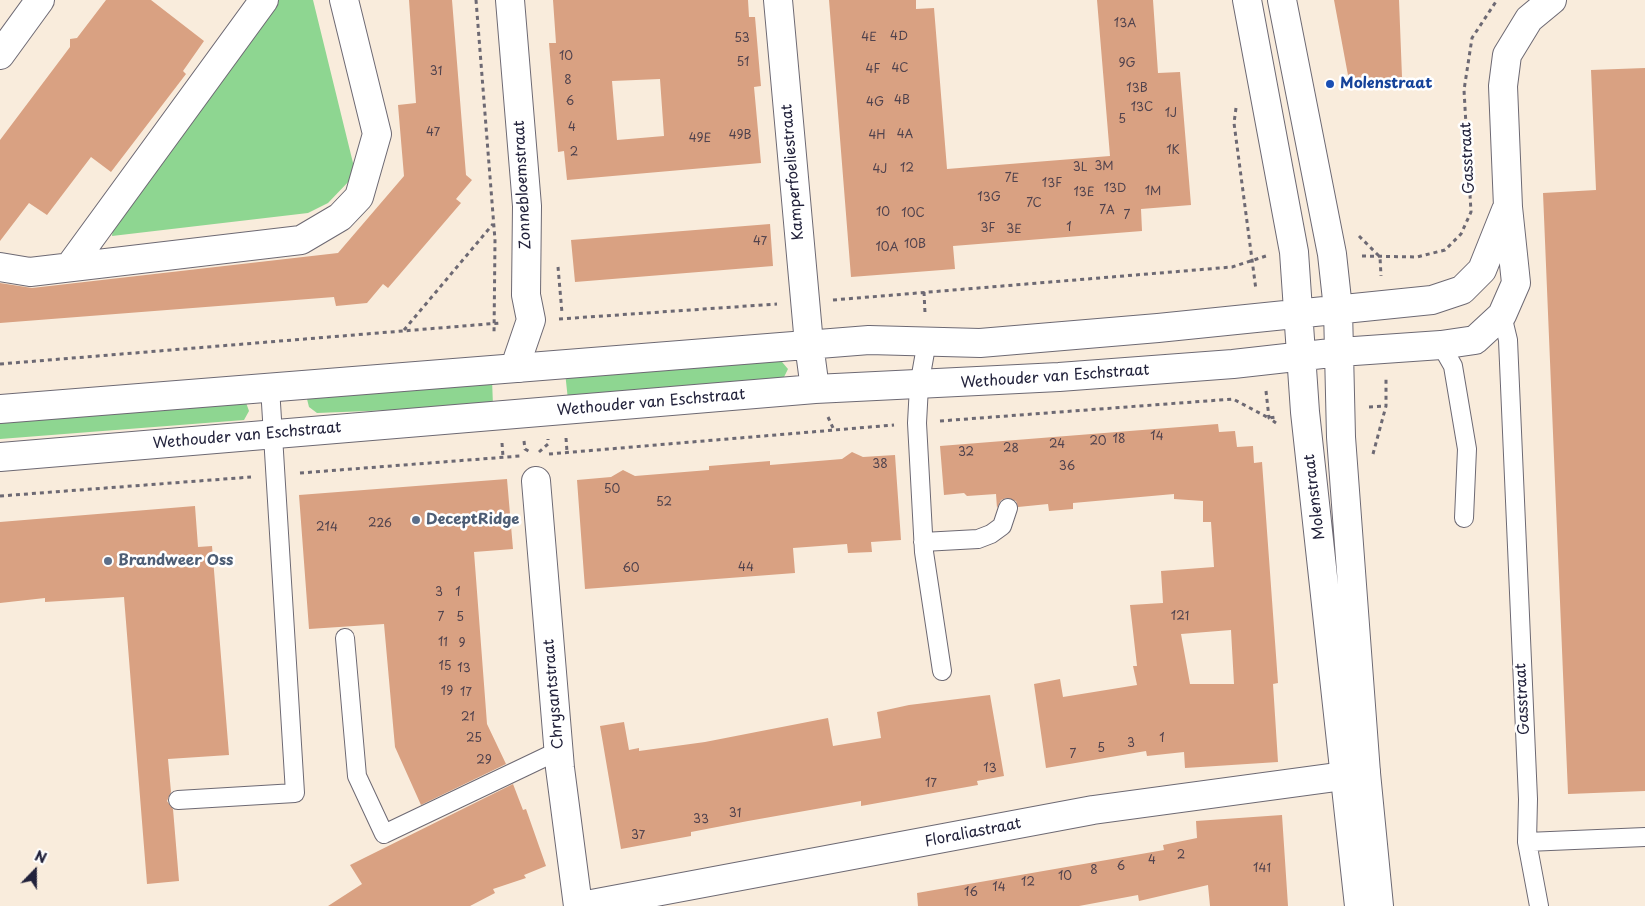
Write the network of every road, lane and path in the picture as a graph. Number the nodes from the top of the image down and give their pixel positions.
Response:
1 (40, 0) edge
2 (264, 0) edge
3 (344, 0) edge
4 (476, 0) edge
5 (510, 0) edge
6 (778, 0) edge
7 (1247, 0) edge
8 (1282, 0) edge
9 (1498, 0) edge
10 (1552, 0) edge
11 (0, 55) edge
12 (1508, 207) junction
13 (494, 224) junction
14 (1380, 257) dead end
15 (1253, 261) dead end
16 (70, 266) junction
17 (0, 267) edge
18 (805, 302) junction
19 (1338, 309) junction
20 (1299, 314) junction
21 (1502, 316) junction
22 (531, 320) junction
23 (493, 324) junction
24 (404, 330) junction
25 (927, 341) junction
26 (809, 344) junction
27 (1441, 345) junction
28 (1340, 352) junction
29 (1302, 356) junction
30 (0, 364) edge
31 (518, 368) junction
32 (919, 386) junction
33 (270, 387) junction
34 (815, 389) junction
35 (1386, 406) dead end
36 (0, 409) edge
37 (1340, 409) junction
38 (1305, 412) junction
39 (917, 423) junction
40 (273, 434) junction
41 (0, 457) edge
42 (536, 468) joint
43 (1008, 508) dead end
44 (1464, 518) dead end
45 (923, 542) junction
46 (345, 638) dead end
47 (942, 671) dead end
48 (558, 751) junction
49 (1356, 774) junction
50 (178, 800) dead end
51 (1645, 838) edge
52 (1527, 842) junction
53 (580, 906) edge
54 (1359, 906) edge
55 (1379, 906) edge
56 (1539, 906) edge

1 - 11 street
2 - 16 street
3 - 16 street
4 - 13 path, Zonnebloemstraat
5 - 22 street, Zonnebloemstraat
6 - 18 street, Kamperfoeliestraat
7 - 20 street, Molenstraat
8 - 19 street, Molenstraat
9 - 14 path, Gasstraat
10 - 12 street
12 - 19 street
12 - 21 street
13 - 23 path, Zonnebloemstraat
13 - 24 path
15 - 18 path
16 - 17 street
18 - 22 path
18 - 26 street, Kamperfoeliestraat
19 - 20 street
19 - 28 street, Molenstraat
20 - 25 street
20 - 29 street, Molenstraat
21 - 27 street
21 - 52 lane, Gasstraat
22 - 23 path
22 - 31 street
23 - 24 path
24 - 30 path
25 - 26 street
25 - 32 lane
26 - 31 street
26 - 34 street, Kamperfoeliestraat
27 - 28 street
27 - 44 lane
28 - 29 street
28 - 37 street, Molenstraat
29 - 32 street, Wethouder van Eschstraat
29 - 38 street, Molenstraat
31 - 33 street
32 - 34 street, Wethouder van Eschstraat
32 - 39 lane
33 - 36 street
33 - 40 lane
34 - 40 street, Wethouder van Eschstraat
35 - 37 path
37 - 49 street, Molenstraat
38 - 39 path
38 - 49 street, Molenstraat
39 - 42 path
39 - 45 lane
40 - 41 street, Wethouder van Eschstraat
40 - 50 lane
42 - 48 street, Chrysantstraat
43 - 45 lane
45 - 47 lane
46 - 48 lane
48 - 53 street, Chrysantstraat
49 - 53 street, Floraliastraat
49 - 54 street, Molenstraat
49 - 55 street, Molenstraat
51 - 52 lane
52 - 56 lane, Gasstraat

